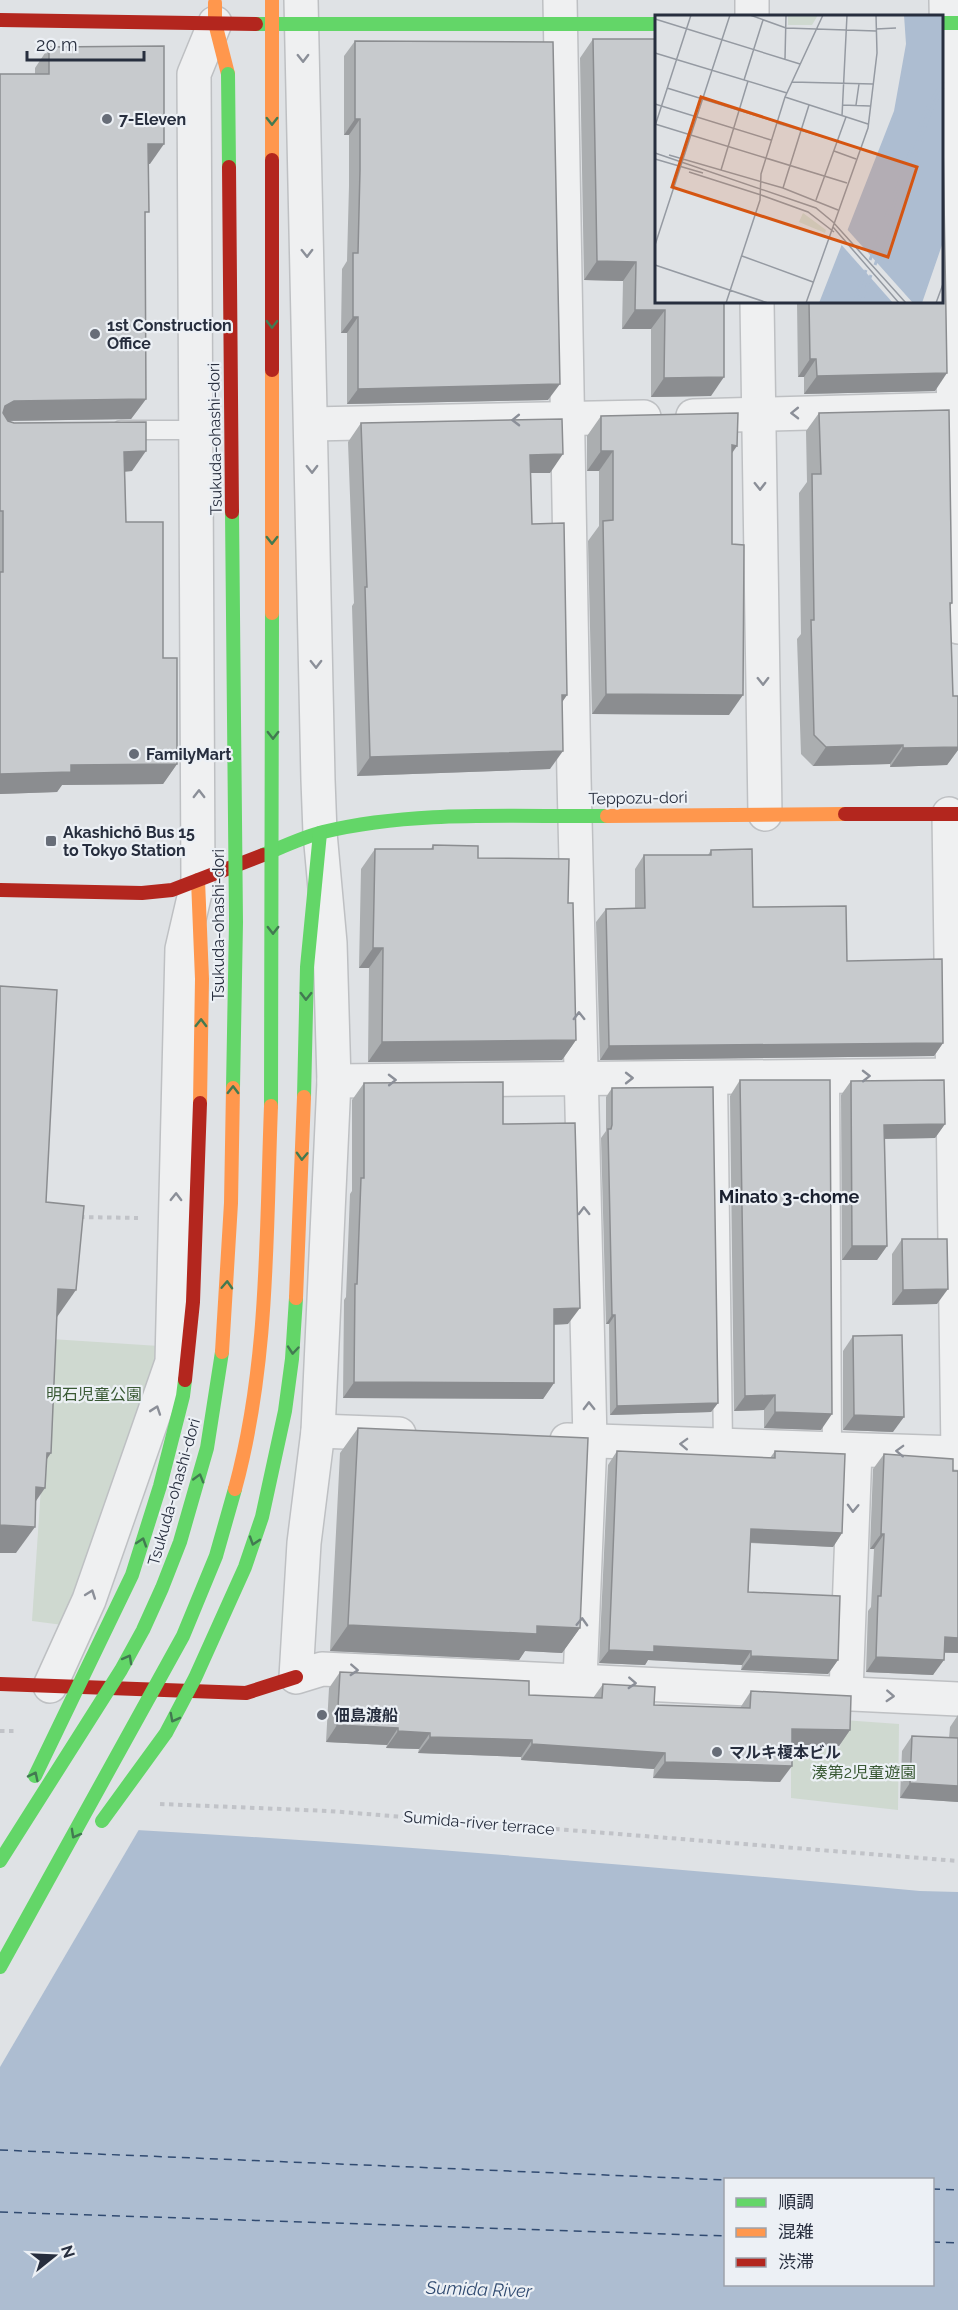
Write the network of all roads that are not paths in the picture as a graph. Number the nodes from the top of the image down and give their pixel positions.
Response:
1 (272, 0) edge
2 (215, 11) edge
3 (560, 12) edge
4 (292, 17) edge
5 (948, 17) edge
6 (0, 20) edge
7 (655, 24) edge
8 (757, 303) edge
9 (956, 409) edge
10 (759, 414) junction
11 (567, 418) junction
12 (312, 424) junction
13 (105, 430) edge
14 (197, 430) junction
15 (958, 627) edge
16 (765, 814) junction
17 (953, 814) edge
18 (575, 815) junction
19 (320, 833) junction
20 (198, 880) junction
21 (0, 890) edge
22 (955, 1075) edge
23 (830, 1076) junction
24 (718, 1077) junction
25 (580, 1078) junction
26 (334, 1081) junction
27 (318, 1431) junction
28 (426, 1435) edge
29 (543, 1439) edge
30 (590, 1440) junction
31 (723, 1445) junction
32 (844, 1449) junction
33 (958, 1453) edge
34 (296, 1677) junction
35 (580, 1680) junction
36 (0, 1684) edge
37 (50, 1686) junction
38 (846, 1693) junction
39 (958, 1699) edge
40 (91, 1836) dead end
41 (0, 1848) edge
42 (77, 1855) dead end
43 (0, 1861) edge
44 (16, 1940) junction
45 (0, 1968) edge

1 - 4 main road
2 - 4 main road
2 - 6 main road
2 - 14 street
43 -> 2 main road, Tsukuda-ohashi-dori, bridge
3 - 4 main road
3 - 7 main road
3 - 11 street
4 -> 12 street
4 -> 44 main road, bridge
5 - 9 street
8 - 10 street
9 -> 10 street
9 - 15 street
10 - 11 street
10 -> 16 street
11 -> 12 street
11 - 18 street
12 -> 19 street
13 - 14 lane
20 -> 14 street
16 - 17 main road, Teppozu-dori
16 - 18 main road, Teppozu-dori
17 - 22 street
18 - 19 main road, Teppozu-dori
25 -> 18 street
19 - 20 main road, Teppozu-dori
19 - 26 street
19 -> 40 main road, bridge
20 - 21 main road, Teppozu-dori
37 -> 20 street
41 -> 20 main road, bridge
23 -> 22 street
22 - 33 street
23 - 24 street
23 - 32 lane
25 -> 24 street
24 - 31 lane
26 -> 25 street
30 -> 25 street
26 - 27 street
27 - 28 street
27 - 34 street
29 - 30 street
31 -> 30 street
35 -> 30 street
31 - 32 street
33 -> 32 street
32 -> 38 street
34 -> 35 street
34 - 37 main road
35 -> 38 street
36 - 37 main road
38 -> 39 street
42 - 44 main road, bridge
44 - 45 main road, bridge

